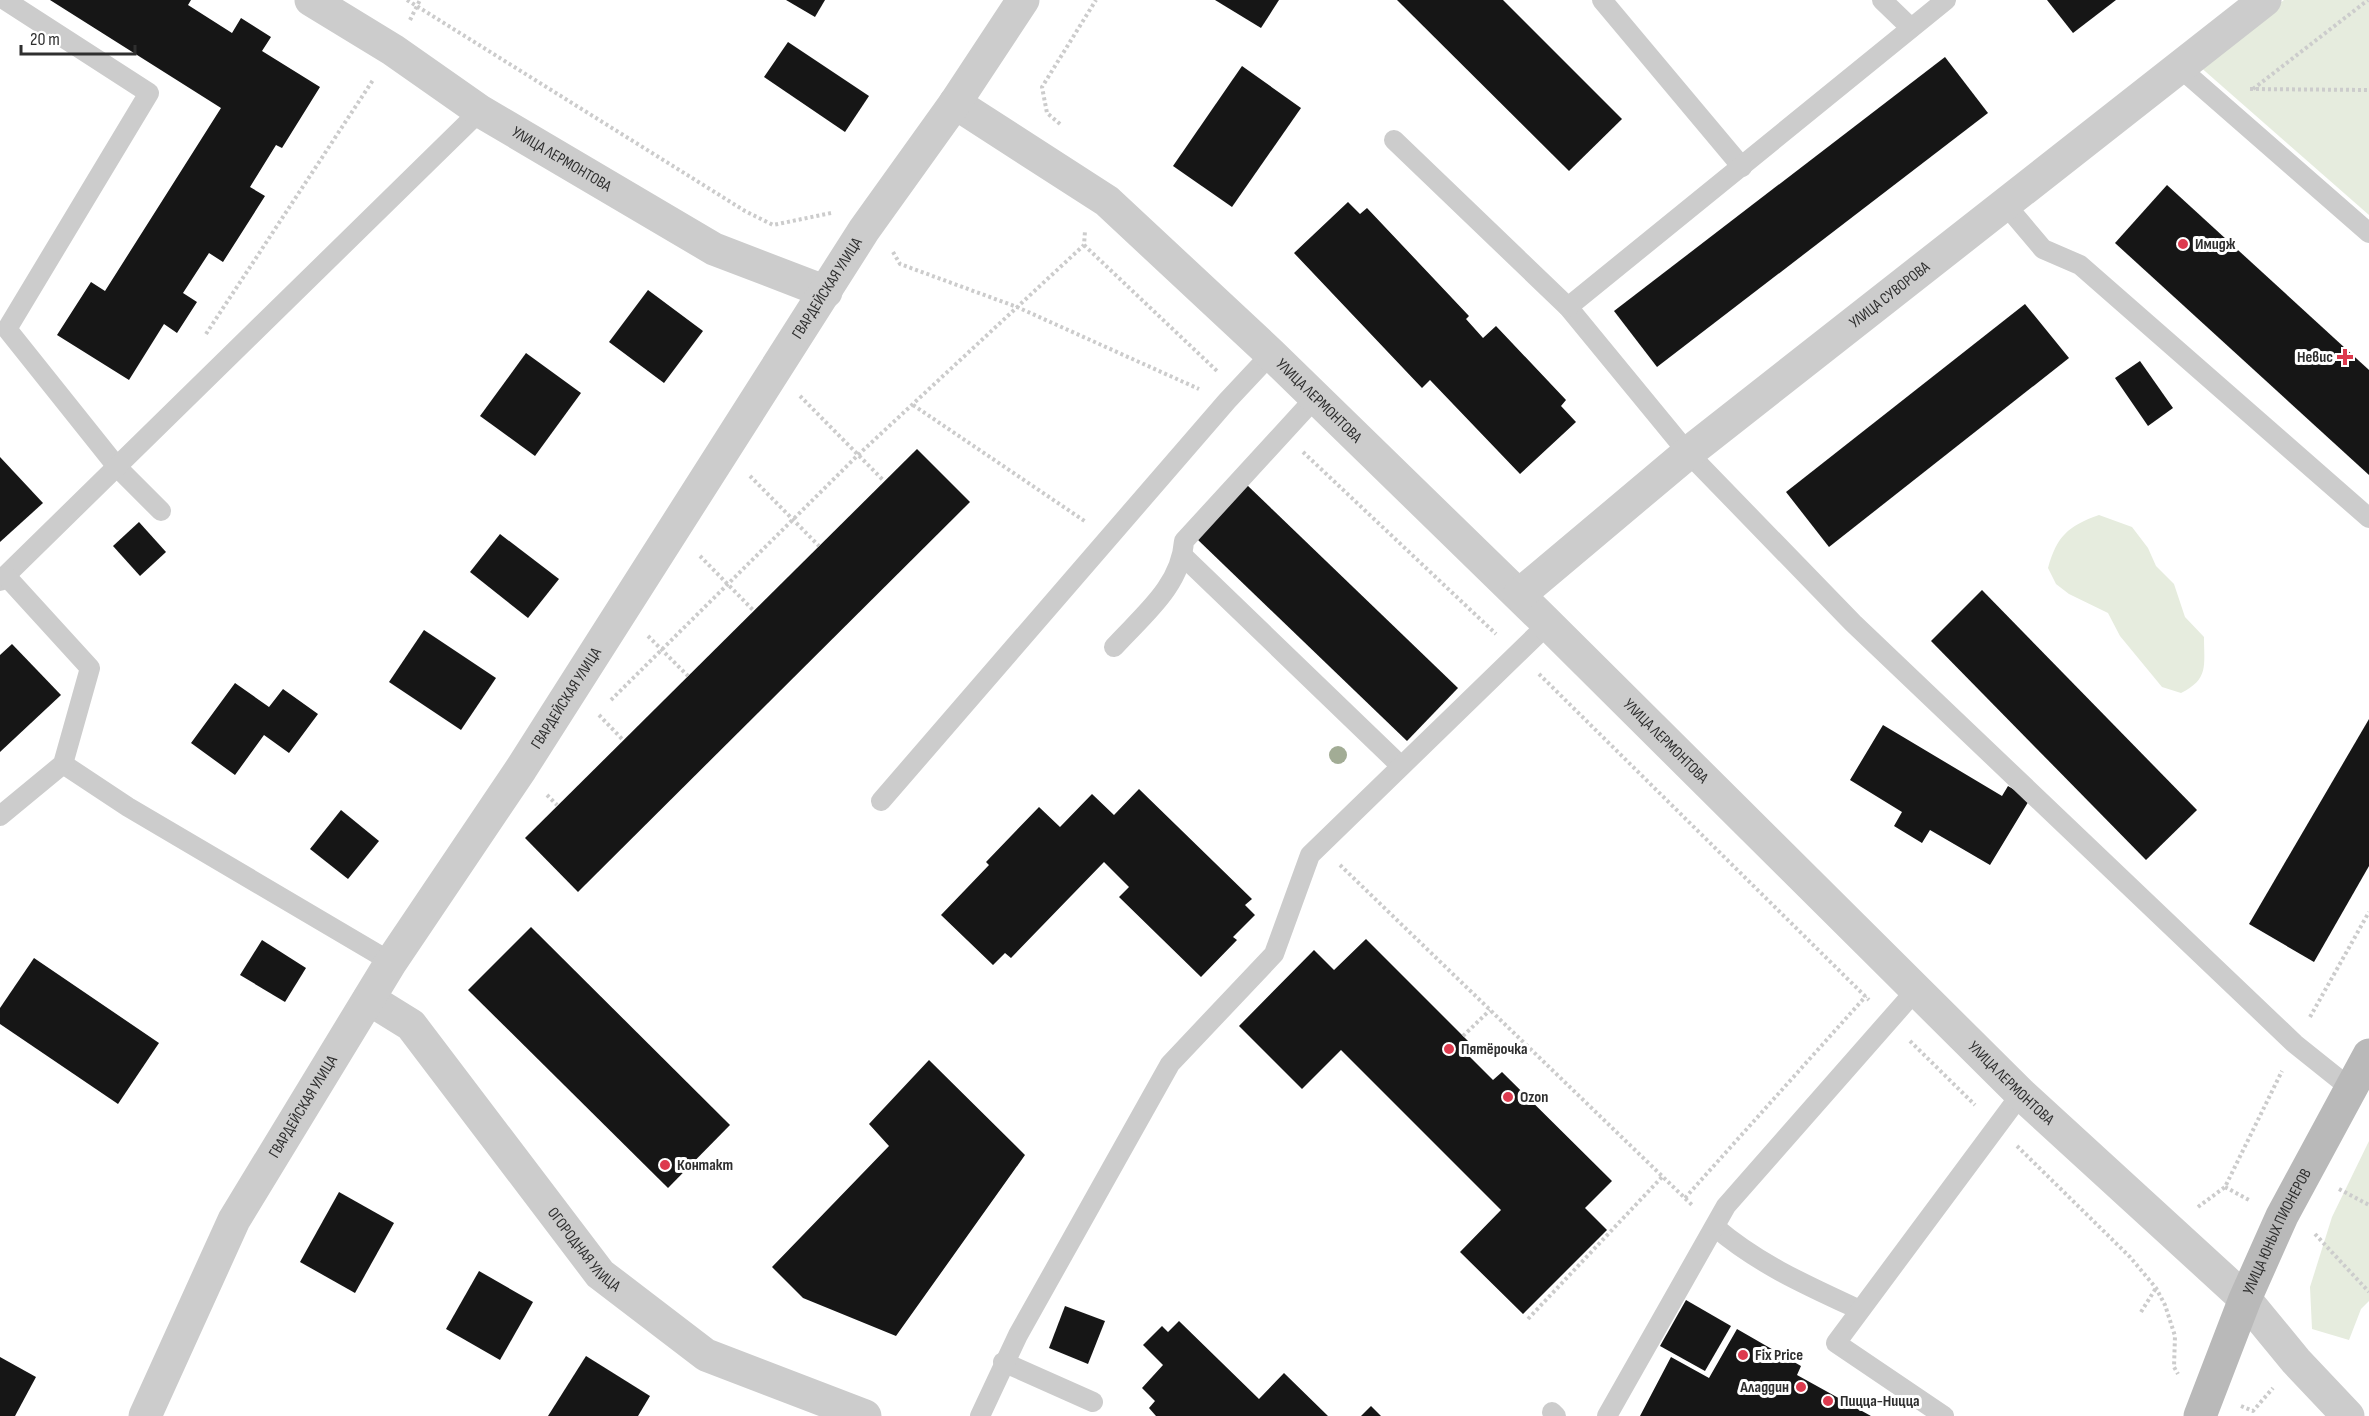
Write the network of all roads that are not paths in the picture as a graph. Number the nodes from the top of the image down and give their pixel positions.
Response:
1 (5, 0) edge
2 (311, 0) edge
3 (1023, 0) edge
4 (1602, 0) edge
5 (1882, 0) edge
6 (1946, 0) edge
7 (2265, 0) edge
8 (1911, 28) junction
9 (2179, 67) junction
10 (955, 103) junction
11 (480, 111) junction
12 (1394, 140) dead end
13 (1742, 167) junction
14 (2005, 204) junction
15 (2369, 234) edge
16 (826, 292) junction
17 (1568, 307) junction
18 (1271, 354) junction
19 (1316, 397) junction
20 (1688, 453) junction
21 (118, 468) junction
22 (161, 511) dead end
23 (2369, 518) edge
24 (1183, 556) junction
25 (3, 579) edge
26 (1519, 595) junction
27 (1548, 624) junction
28 (1114, 647) dead end
29 (63, 765) junction
30 (1401, 766) junction
31 (881, 801) dead end
32 (0, 816) edge
33 (391, 962) junction
34 (1916, 990) junction
35 (369, 999) junction
36 (2369, 1055) edge
37 (2350, 1088) junction
38 (2021, 1094) junction
39 (1715, 1227) junction
40 (2245, 1299) junction
41 (1860, 1310) junction
42 (1003, 1362) junction
43 (1094, 1402) dead end
44 (145, 1416) edge
45 (865, 1416) edge
46 (980, 1416) edge
47 (1607, 1416) edge
48 (1944, 1416) edge
49 (2200, 1416) edge
50 (2348, 1416) edge

1 - 21 lane
2 - 11 street, УЛИЦА ЛЕРМОНТОВА
3 - 10 street, ГВАРДЕЙСКАЯ УЛИЦА
4 - 13 lane
5 - 8 lane
6 - 8 lane
7 - 9 street, УЛИЦА СУВОРОВА
8 - 13 lane
9 - 14 street, УЛИЦА СУВОРОВА
9 - 15 lane
10 - 16 street, ГВАРДЕЙСКАЯ УЛИЦА
10 - 18 street, УЛИЦА ЛЕРМОНТОВА
11 - 16 street, УЛИЦА ЛЕРМОНТОВА
11 - 21 lane
12 - 17 lane
13 - 17 lane
14 - 20 street, УЛИЦА СУВОРОВА
14 - 23 lane
16 - 33 street, ГВАРДЕЙСКАЯ УЛИЦА
17 - 20 lane
18 - 19 street, УЛИЦА ЛЕРМОНТОВА
18 - 31 lane
19 - 24 lane
19 - 26 street, УЛИЦА ЛЕРМОНТОВА
20 - 26 street, УЛИЦА СУВОРОВА
20 - 37 lane
21 - 22 lane
21 - 25 lane
24 - 28 lane
24 - 30 lane
25 - 29 lane
26 - 27 street, УЛИЦА ЛЕРМОНТОВА
27 - 30 lane
27 - 34 street, УЛИЦА ЛЕРМОНТОВА
29 - 32 lane
29 - 33 lane
30 - 42 lane
33 - 35 street, ГВАРДЕЙСКАЯ УЛИЦА
34 - 38 street, УЛИЦА ЛЕРМОНТОВА
34 - 39 lane
35 - 44 street, ГВАРДЕЙСКАЯ УЛИЦА
35 - 45 street, ОГОРОДНАЯ УЛИЦА
36 - 37 main road, УЛИЦА ЮНЫХ ПИОНЕРОВ
37 - 40 main road, УЛИЦА ЮНЫХ ПИОНЕРОВ
38 - 40 street, УЛИЦА ЛЕРМОНТОВА
38 - 41 lane
39 - 41 lane
39 - 47 lane
40 - 49 main road, УЛИЦА ЮНЫХ ПИОНЕРОВ
40 - 50 street, УЛИЦА ЛЕРМОНТОВА
41 - 48 lane
42 - 43 lane
42 - 46 lane

